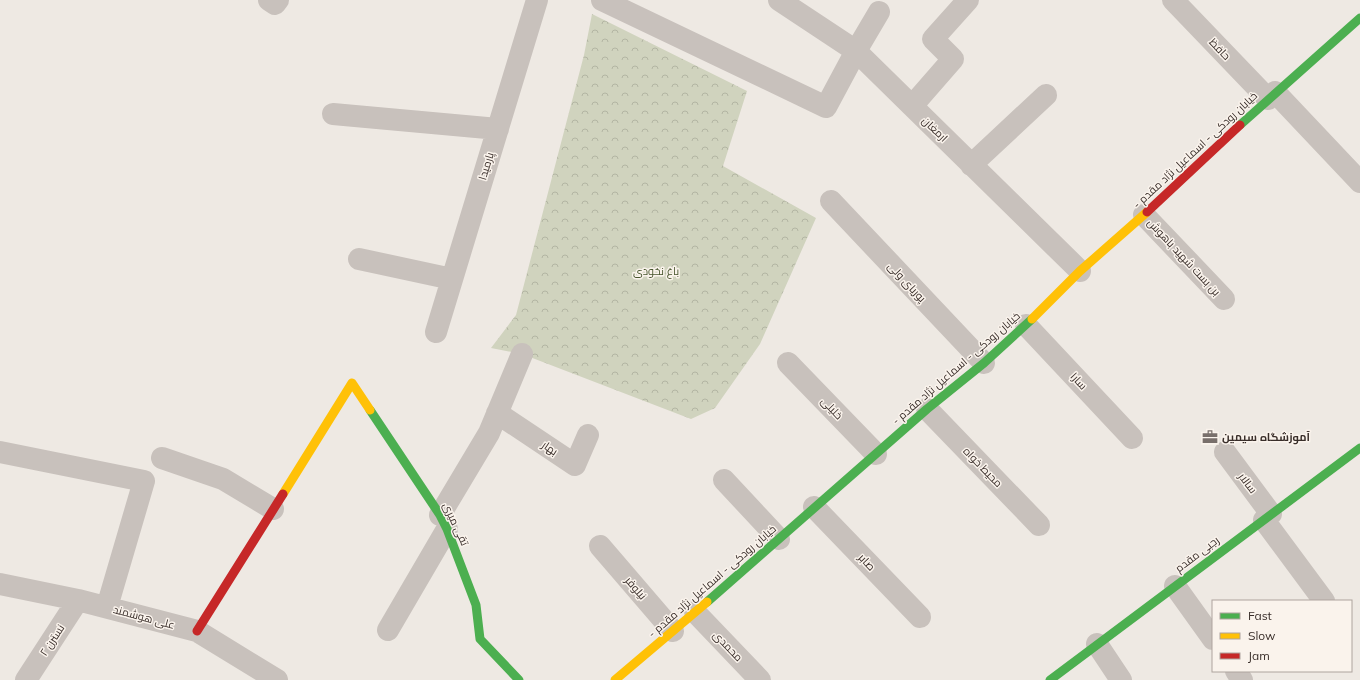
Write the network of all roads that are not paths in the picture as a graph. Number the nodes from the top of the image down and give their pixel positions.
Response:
1 (269, 0) edge
2 (278, 0) edge
3 (537, 0) edge
4 (602, 0) edge
5 (779, 0) edge
6 (968, 0) edge
7 (1173, 0) edge
8 (879, 12) dead end
9 (1360, 18) edge
10 (856, 51) junction
11 (1046, 95) dead end
12 (1272, 96) junction
13 (912, 106) junction
14 (333, 114) dead end
15 (498, 129) junction
16 (971, 164) junction
17 (1360, 182) edge
18 (831, 201) dead end
19 (1144, 215) junction
20 (359, 259) dead end
21 (1080, 271) junction
22 (452, 279) junction
23 (1224, 299) dead end
24 (1026, 325) junction
25 (436, 332) dead end
26 (522, 354) dead end
27 (788, 363) dead end
28 (984, 363) junction
29 (927, 409) junction
30 (497, 413) junction
31 (588, 435) dead end
32 (1132, 438) dead end
33 (1360, 448) edge
34 (0, 452) edge
35 (1225, 452) dead end
36 (876, 454) junction
37 (162, 458) dead end
38 (724, 480) dead end
39 (814, 507) junction
40 (273, 509) junction
41 (1268, 517) junction
42 (444, 522) junction
43 (1039, 525) dead end
44 (779, 539) junction
45 (600, 546) dead end
46 (0, 584) edge
47 (1175, 586) junction
48 (78, 600) junction
49 (1323, 600) edge
50 (106, 607) junction
51 (695, 612) junction
52 (920, 617) dead end
53 (197, 630) junction
54 (388, 630) dead end
55 (673, 631) junction
56 (1212, 638) edge
57 (1097, 644) junction
58 (272, 679) edge
59 (26, 680) edge
60 (519, 680) edge
61 (615, 680) edge
62 (760, 680) edge
63 (1050, 680) edge
64 (1121, 680) edge

1 - 2 street
3 - 15 street, پارمیدا
4 - 10 street
5 - 10 street, ارمغان
6 - 13 street
7 - 12 street, حافظ
8 - 10 street
9 - 12 street, - خیابان رودکی - اسماعیل نژاد مقدم
10 - 13 street, ارمغان
11 - 16 street
12 - 17 street, حافظ
12 - 19 street, - خیابان رودکی - اسماعیل نژاد مقدم
13 - 16 street, ارمغان
14 - 15 street
15 - 22 street, پارمیدا
16 - 21 street, ارمغان
18 - 28 street, پوریای ولی
19 - 21 street, - خیابان رودکی - اسماعیل نژاد مقدم
19 - 23 street, بن بست شهید باهوش
20 - 22 street
21 - 24 street, - خیابان رودکی - اسماعیل نژاد مقدم
22 - 25 street, پارمیدا
24 - 28 street, - خیابان رودکی - اسماعیل نژاد مقدم
24 - 32 street, سارا
26 - 30 street
27 - 36 street, خلیلی
28 - 29 street, - خیابان رودکی - اسماعیل نژاد مقدم
29 - 36 street, - خیابان رودکی - اسماعیل نژاد مقدم
29 - 43 street, محیط خواه
30 - 31 street, بهار
30 - 42 street
33 - 41 street, رجبی مقدم
34 - 50 street
35 - 41 street, سالار
36 - 39 street, - خیابان رودکی - اسماعیل نژاد مقدم
37 - 40 street
38 - 44 street
39 - 44 street, - خیابان رودکی - اسماعیل نژاد مقدم
39 - 52 street, صابر
40 - 42 street, تقی میری
40 - 53 street
41 - 47 street, رجبی مقدم
41 - 49 street, سالار
42 - 54 street
42 - 60 street, تقی میری
44 - 51 street, - خیابان رودکی - اسماعیل نژاد مقدم
45 - 55 street, نیلوفر
46 - 48 street, علی هوشمند
47 - 56 street
47 - 57 street, رجبی مقدم
48 - 50 street, علی هوشمند
48 - 59 street, نسترن ۲
50 - 53 street, علی هوشمند
51 - 55 street, - خیابان رودکی - اسماعیل نژاد مقدم
51 - 62 street, محمدی
53 - 58 street, علی هوشمند
55 - 61 street, - خیابان رودکی - اسماعیل نژاد مقدم
57 - 63 street, رجبی مقدم
57 - 64 street

